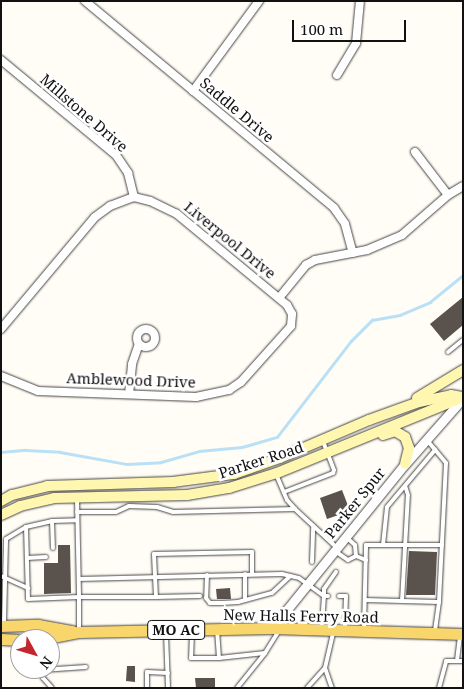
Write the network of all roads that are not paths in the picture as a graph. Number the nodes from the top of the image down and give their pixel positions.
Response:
1 (85, 1) edge
2 (259, 1) edge
3 (360, 1) edge
4 (1, 60) edge
5 (337, 76) dead end
6 (193, 91) junction
7 (415, 152) dead end
8 (463, 186) edge
9 (448, 195) junction
10 (134, 197) junction
11 (353, 253) junction
12 (279, 298) junction
13 (1, 329) edge
14 (463, 340) edge
15 (139, 344) dead end
16 (448, 352) dead end
17 (463, 370) edge
18 (1, 376) edge
19 (129, 394) junction
20 (463, 397) edge
21 (392, 412) junction
22 (426, 439) junction
23 (323, 441) junction
24 (342, 447) junction
25 (436, 450) junction
26 (328, 452) junction
27 (405, 464) junction
28 (275, 473) junction
29 (405, 486) junction
30 (284, 492) junction
31 (76, 498) junction
32 (1, 501) edge
33 (295, 509) junction
34 (77, 512) junction
35 (1, 515) edge
36 (77, 520) junction
37 (52, 521) junction
38 (313, 526) junction
39 (26, 527) junction
40 (346, 537) junction
41 (383, 545) junction
42 (403, 545) junction
43 (442, 545) junction
44 (53, 548) dead end
45 (336, 549) junction
46 (356, 556) junction
47 (46, 557) dead end
48 (27, 558) junction
49 (366, 560) junction
50 (312, 562) dead end
51 (336, 572) dead end
52 (206, 574) junction
53 (245, 574) junction
54 (252, 574) junction
55 (155, 576) junction
56 (290, 576) junction
57 (3, 577) edge
58 (79, 578) junction
59 (308, 584) junction
60 (28, 588) junction
61 (200, 596) dead end
62 (326, 596) junction
63 (339, 596) dead end
64 (79, 597) junction
65 (156, 597) junction
66 (246, 600) junction
67 (365, 600) junction
68 (402, 601) junction
69 (3, 602) edge
70 (439, 602) junction
71 (338, 606) dead end
72 (346, 606) junction
73 (338, 612) dead end
74 (346, 612) junction
75 (3, 626) edge
76 (276, 628) junction
77 (217, 629) junction
78 (166, 630) junction
79 (192, 630) junction
80 (334, 630) junction
81 (364, 631) junction
82 (79, 632) junction
83 (435, 634) junction
84 (461, 634) edge
85 (60, 636) edge
86 (265, 653) junction
87 (219, 658) junction
88 (458, 661) junction
89 (463, 661) edge
90 (86, 667) dead end
91 (325, 668) junction
92 (60, 669) edge
93 (168, 672) junction
94 (147, 688) edge
95 (168, 688) edge
96 (237, 688) edge
97 (307, 688) edge
98 (332, 688) edge
99 (439, 688) edge

1 - 6 street, Saddle Drive
2 - 6 street
3 - 5 street
4 - 10 street, Millstone Drive
6 - 11 street, Saddle Drive
7 - 9 street
8 - 9 street
9 - 11 street
10 - 12 street, Liverpool Drive
10 - 13 street
11 - 12 street
12 - 19 street, Amblewood Drive
14 - 16 lane
15 - 19 street
17 - 21 main road, Parker Road
18 - 19 street, Amblewood Drive
20 - 21 main road, Parker Road
20 - 22 street, Parker Spur
20 - 24 main road, Parker Road
21 - 23 main road, Parker Road
22 - 25 lane
22 - 27 street, Parker Spur
23 - 26 lane
23 - 32 main road, Parker Road
24 - 26 main road, Parker Road
24 - 27 main road
25 - 29 lane
25 - 43 lane
26 - 28 main road, Parker Road
26 - 30 lane
27 - 40 street, Parker Spur
28 - 30 lane
28 - 31 main road, Parker Road
29 - 41 lane
29 - 42 lane
30 - 33 lane
31 - 34 lane
31 - 35 main road, Parker Road
33 - 34 lane
33 - 38 lane
34 - 36 lane
36 - 37 lane
36 - 58 lane
37 - 39 lane
37 - 44 lane
38 - 45 lane
38 - 50 lane
39 - 48 lane
39 - 57 lane
40 - 45 street, Parker Spur
40 - 46 lane
41 - 42 lane
41 - 49 lane
42 - 43 lane
42 - 68 lane
43 - 70 lane
45 - 46 lane
45 - 59 street, Parker Spur
46 - 49 lane
47 - 48 lane
48 - 60 lane
49 - 67 lane
51 - 62 lane
52 - 53 lane
52 - 55 lane
52 - 66 lane
53 - 54 lane
53 - 66 lane
54 - 55 lane
54 - 56 lane
55 - 58 lane
55 - 65 lane
56 - 59 lane
56 - 66 lane
57 - 60 lane
57 - 69 lane
58 - 64 lane
59 - 62 lane
59 - 76 street, Parker Spur
60 - 64 lane
61 - 65 lane
62 - 80 lane
63 - 72 lane
64 - 65 lane
64 - 82 lane
67 - 68 lane
67 - 81 lane
68 - 70 lane
69 - 75 lane
70 - 83 lane
71 - 72 lane
72 - 74 lane
73 - 74 lane
74 - 80 lane
75 - 82 main road, New Halls Ferry Road / MO AC
76 - 77 main road, New Halls Ferry Road / MO AC
76 - 80 main road, New Halls Ferry Road / MO AC
76 - 86 lane
77 - 79 main road, New Halls Ferry Road / MO AC
77 - 87 lane
78 - 79 main road, New Halls Ferry Road / MO AC
78 - 82 main road, New Halls Ferry Road / MO AC
78 - 93 lane
79 - 87 lane
80 - 81 main road, New Halls Ferry Road / MO AC
80 - 91 lane
81 - 83 main road, New Halls Ferry Road / MO AC
82 - 85 main road, New Halls Ferry Road / MO AC
83 - 84 main road, New Halls Ferry Road / MO AC
84 - 88 lane
86 - 87 lane
86 - 96 lane
88 - 89 lane
88 - 99 lane
90 - 92 lane
91 - 97 lane
91 - 98 lane
93 - 94 lane
93 - 95 lane

